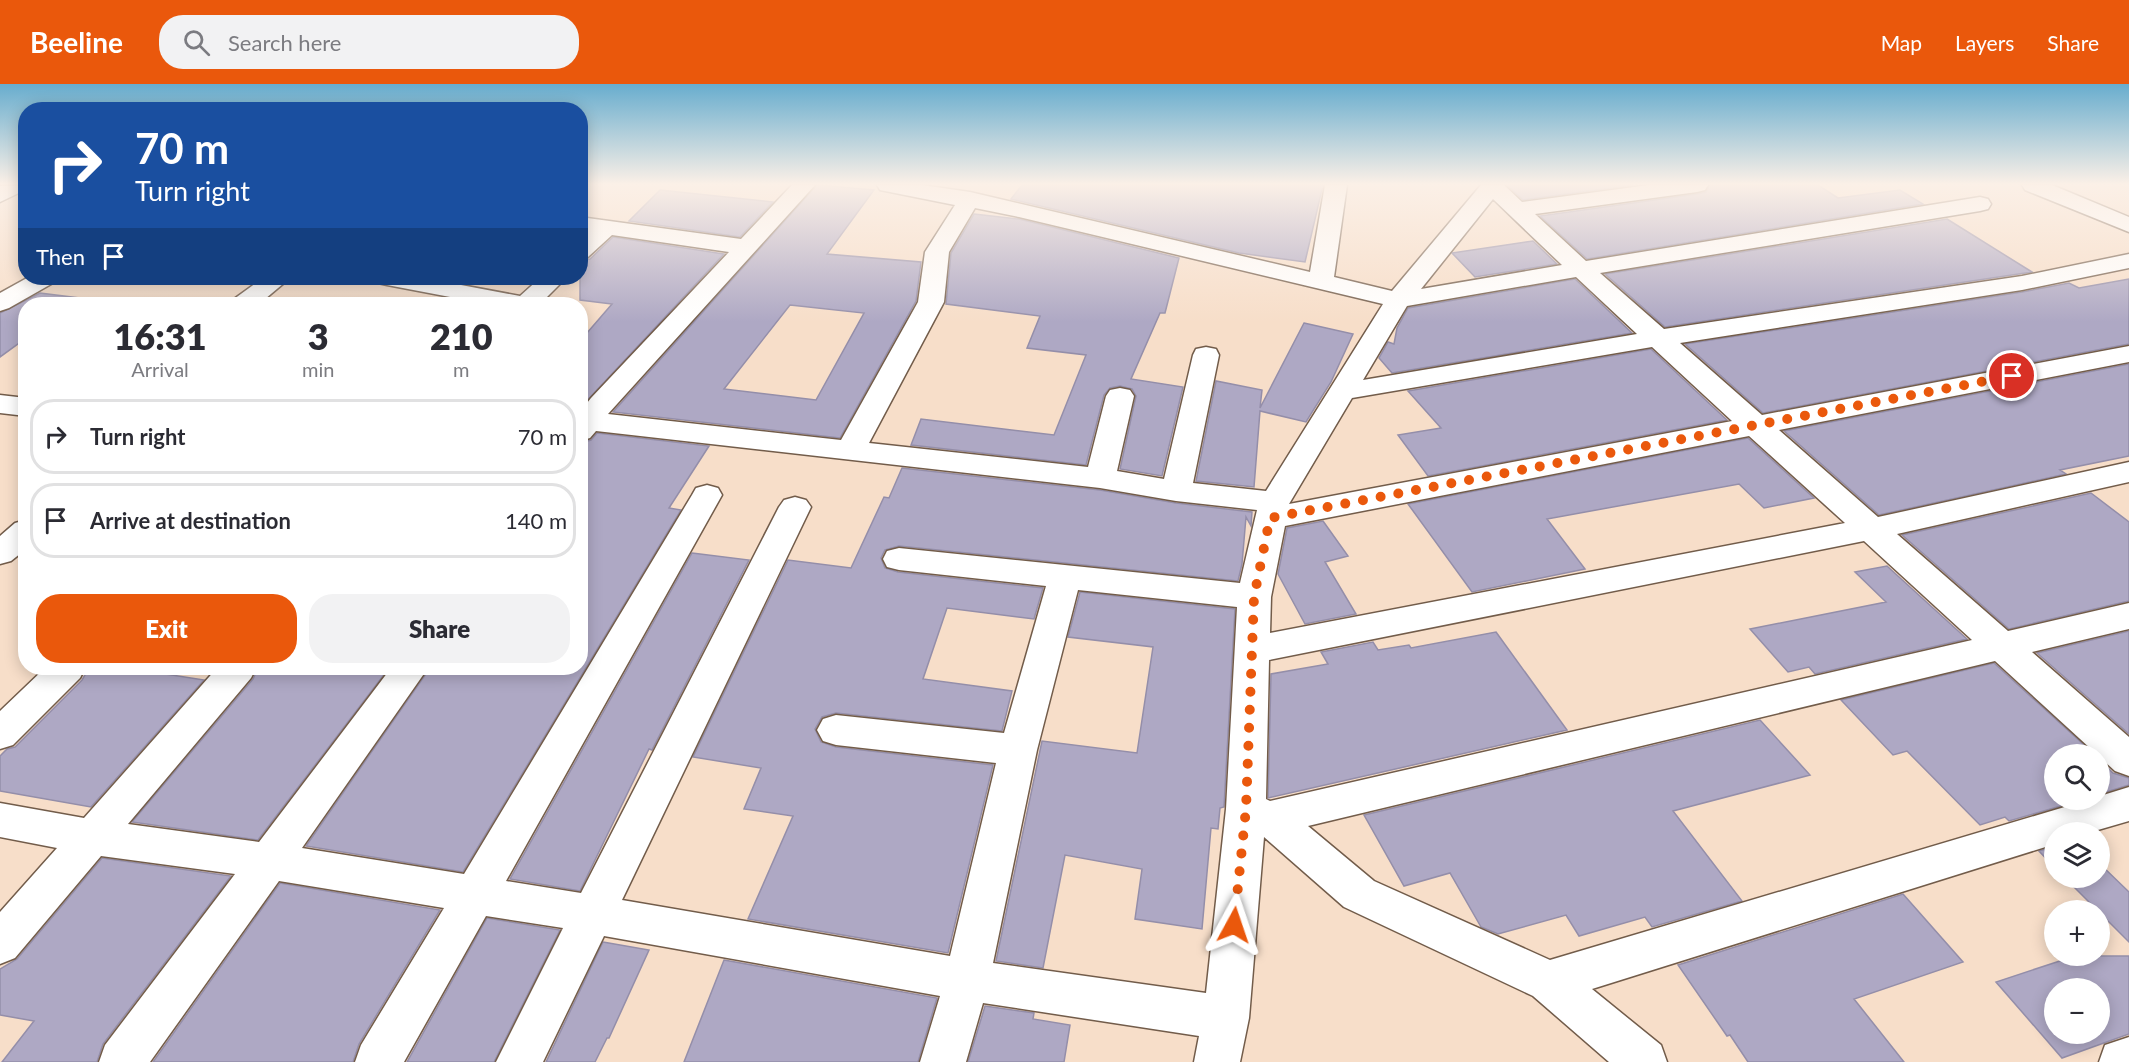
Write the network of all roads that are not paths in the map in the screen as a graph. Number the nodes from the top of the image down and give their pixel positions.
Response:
1 (603, 231) edge
2 (626, 231) edge
3 (762, 231) edge
4 (950, 231) edge
5 (1104, 231) edge
6 (1329, 231) edge
7 (1455, 231) edge
8 (1541, 231) edge
9 (1816, 231) edge
10 (588, 245) edge
11 (747, 247) junction
12 (2129, 261) edge
13 (1581, 269) junction
14 (1321, 282) junction
15 (32, 285) edge
16 (269, 285) edge
17 (424, 285) edge
18 (546, 285) edge
19 (253, 297) edge
20 (488, 297) edge
21 (533, 297) edge
22 (1398, 300) junction
23 (0, 303) edge
24 (1658, 338) junction
25 (2129, 354) edge
26 (1206, 355) dead end
27 (1340, 392) junction
28 (1120, 396) dead end
29 (0, 404) edge
30 (18, 406) edge
31 (588, 415) edge
32 (1753, 425) junction
33 (850, 450) junction
34 (2129, 472) edge
35 (1100, 478) junction
36 (1176, 491) junction
37 (707, 495) dead end
38 (795, 507) dead end
39 (1272, 510) junction
40 (1871, 529) junction
41 (18, 538) edge
42 (0, 553) edge
43 (899, 559) dead end
44 (1065, 577) junction
45 (1254, 597) junction
46 (2129, 616) edge
47 (2001, 646) junction
48 (1252, 650) junction
49 (60, 675) edge
50 (232, 675) edge
51 (405, 675) edge
52 (836, 730) dead end
53 (0, 734) edge
54 (1018, 750) junction
55 (2129, 760) edge
56 (2129, 804) edge
57 (1258, 813) junction
58 (0, 820) edge
59 (92, 837) junction
60 (270, 861) junction
61 (474, 895) junction
62 (592, 914) junction
63 (0, 944) edge
64 (967, 980) junction
65 (1550, 981) junction
66 (1226, 1018) junction
67 (2129, 1060) edge
68 (122, 1062) edge
69 (378, 1062) edge
70 (519, 1062) edge
71 (944, 1062) edge
72 (1217, 1062) edge
73 (1644, 1062) edge
74 (2122, 1062) edge

1 - 10 street
2 - 11 street
3 - 11 street
4 - 33 street
5 - 14 street
6 - 14 street
7 - 22 street
8 - 13 street
9 - 13 street
11 - 31 street
12 - 24 street
13 - 22 street
13 - 24 street
14 - 22 street
15 - 23 street
16 - 19 street
17 - 20 street
18 - 21 street
22 - 27 street
24 - 27 street
24 - 32 street
25 - 32 street
26 - 36 street
27 - 39 street
28 - 35 street
29 - 30 street
31 - 33 street
32 - 39 street
32 - 40 street
33 - 35 street
34 - 40 street
35 - 36 street
36 - 39 street
37 - 61 street
38 - 62 street
39 - 45 street
40 - 47 street
40 - 48 street
41 - 42 street
43 - 44 street
44 - 45 street
44 - 54 street
45 - 48 street
46 - 47 street
47 - 55 street
47 - 57 street
48 - 57 street
49 - 53 street
50 - 59 street
51 - 60 street
52 - 54 street
54 - 64 street
56 - 65 street
57 - 65 street
57 - 66 street
58 - 59 street
59 - 60 street
59 - 63 street
60 - 61 street
60 - 68 street
61 - 62 street
61 - 69 street
62 - 64 street
62 - 70 street
64 - 66 street
64 - 71 street
65 - 73 street
66 - 72 street
67 - 74 street

